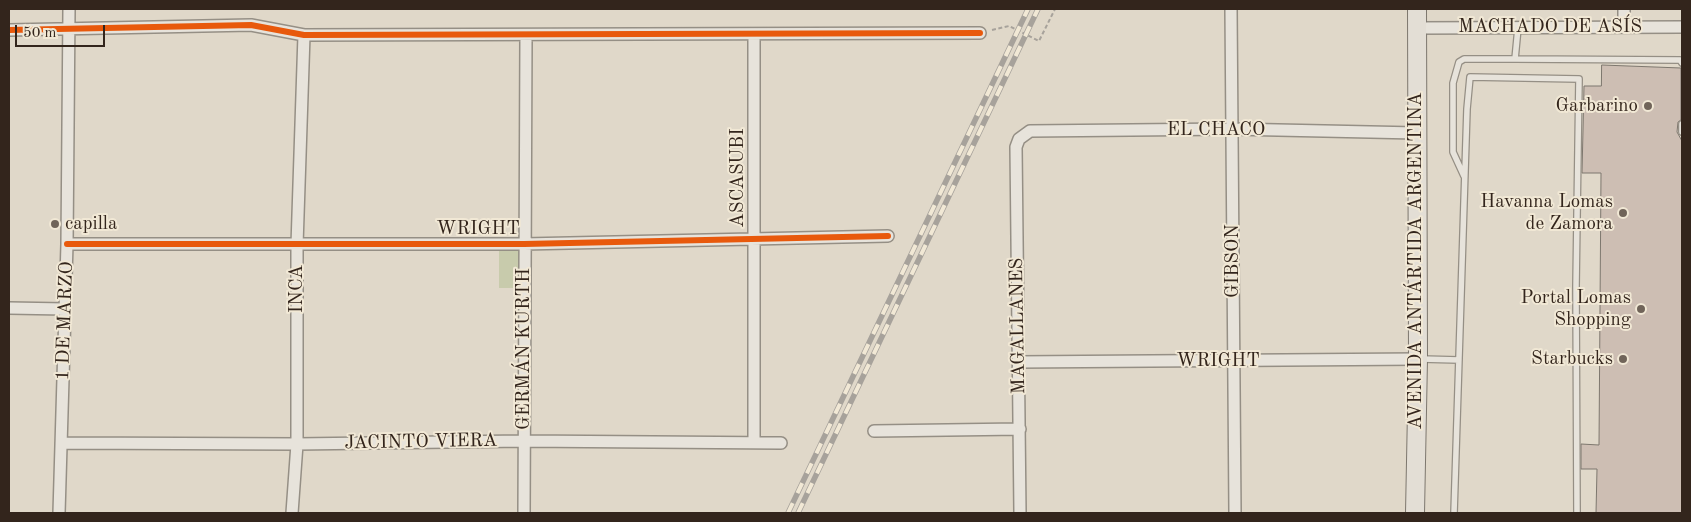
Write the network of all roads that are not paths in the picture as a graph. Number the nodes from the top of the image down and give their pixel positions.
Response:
1 (69, 9) edge
2 (1231, 9) edge
3 (1417, 9) edge
4 (1624, 9) edge
5 (1518, 27) junction
6 (1624, 27) junction
7 (1682, 27) edge
8 (1417, 28) junction
9 (9, 30) edge
10 (69, 30) junction
11 (980, 34) road end
12 (304, 35) junction
13 (754, 35) junction
14 (526, 36) junction
15 (1515, 59) junction
16 (1682, 61) edge
17 (1682, 124) edge
18 (1232, 129) junction
19 (1682, 132) edge
20 (1416, 133) junction
21 (1019, 139) joint
22 (1465, 178) junction
23 (888, 236) dead end
24 (753, 240) junction
25 (67, 244) junction
26 (524, 244) junction
27 (297, 245) junction
28 (9, 308) edge
29 (65, 309) junction
30 (1418, 360) junction
31 (1459, 360) junction
32 (1233, 361) junction
33 (1018, 362) junction
34 (1020, 429) junction
35 (874, 431) dead end
36 (523, 441) junction
37 (754, 441) junction
38 (780, 442) dead end
39 (61, 443) junction
40 (297, 444) junction
41 (58, 513) edge
42 (292, 513) edge
43 (524, 513) edge
44 (1020, 513) edge
45 (1236, 513) edge
46 (1415, 513) edge
47 (1454, 513) edge
48 (1577, 513) edge

1 - 10 street, 1 DE MARZO
2 - 18 street, GIBSON
3 - 8 main road, AVENIDA ANTÁRTIDA ARGENTINA
4 - 6 street
5 - 6 street, MACHADO DE ASÍS
5 - 8 street, MACHADO DE ASÍS
5 - 15 lane
6 - 7 street, MACHADO DE ASÍS
8 - 20 main road, AVENIDA ANTÁRTIDA ARGENTINA
9 - 10 street
10 - 12 street
10 - 25 street, 1 DE MARZO
11 - 13 street
12 - 14 street
12 - 27 street, INCA
13 - 14 street
13 - 24 street, ASCASUBI
14 - 26 street, GERMÁN KURTH
15 - 16 lane
15 - 22 lane
17 - 19 lane
18 - 20 street, EL CHACO
18 - 21 street, EL CHACO
18 - 32 street, GIBSON
20 - 30 main road, AVENIDA ANTÁRTIDA ARGENTINA
21 - 33 street, MAGALLANES
22 - 31 lane
22 - 48 lane
23 - 24 street, WRIGHT
24 - 26 street, WRIGHT
24 - 37 street, ASCASUBI
25 - 27 street, WRIGHT
25 - 29 street, 1 DE MARZO
26 - 27 street, WRIGHT
26 - 36 street, GERMÁN KURTH
27 - 40 street, INCA
28 - 29 street
29 - 39 street, 1 DE MARZO
30 - 31 lane
30 - 32 street, WRIGHT
30 - 46 main road, AVENIDA ANTÁRTIDA ARGENTINA
31 - 47 lane
32 - 33 street, WRIGHT
32 - 45 street, GIBSON
33 - 34 street, MAGALLANES
34 - 35 street
34 - 44 street, MAGALLANES
36 - 37 street, JACINTO VIERA
36 - 40 street, JACINTO VIERA
36 - 43 street, GERMÁN KURTH
37 - 38 street, JACINTO VIERA
39 - 40 street, JACINTO VIERA
39 - 41 street, 1 DE MARZO
40 - 42 street, INCA

